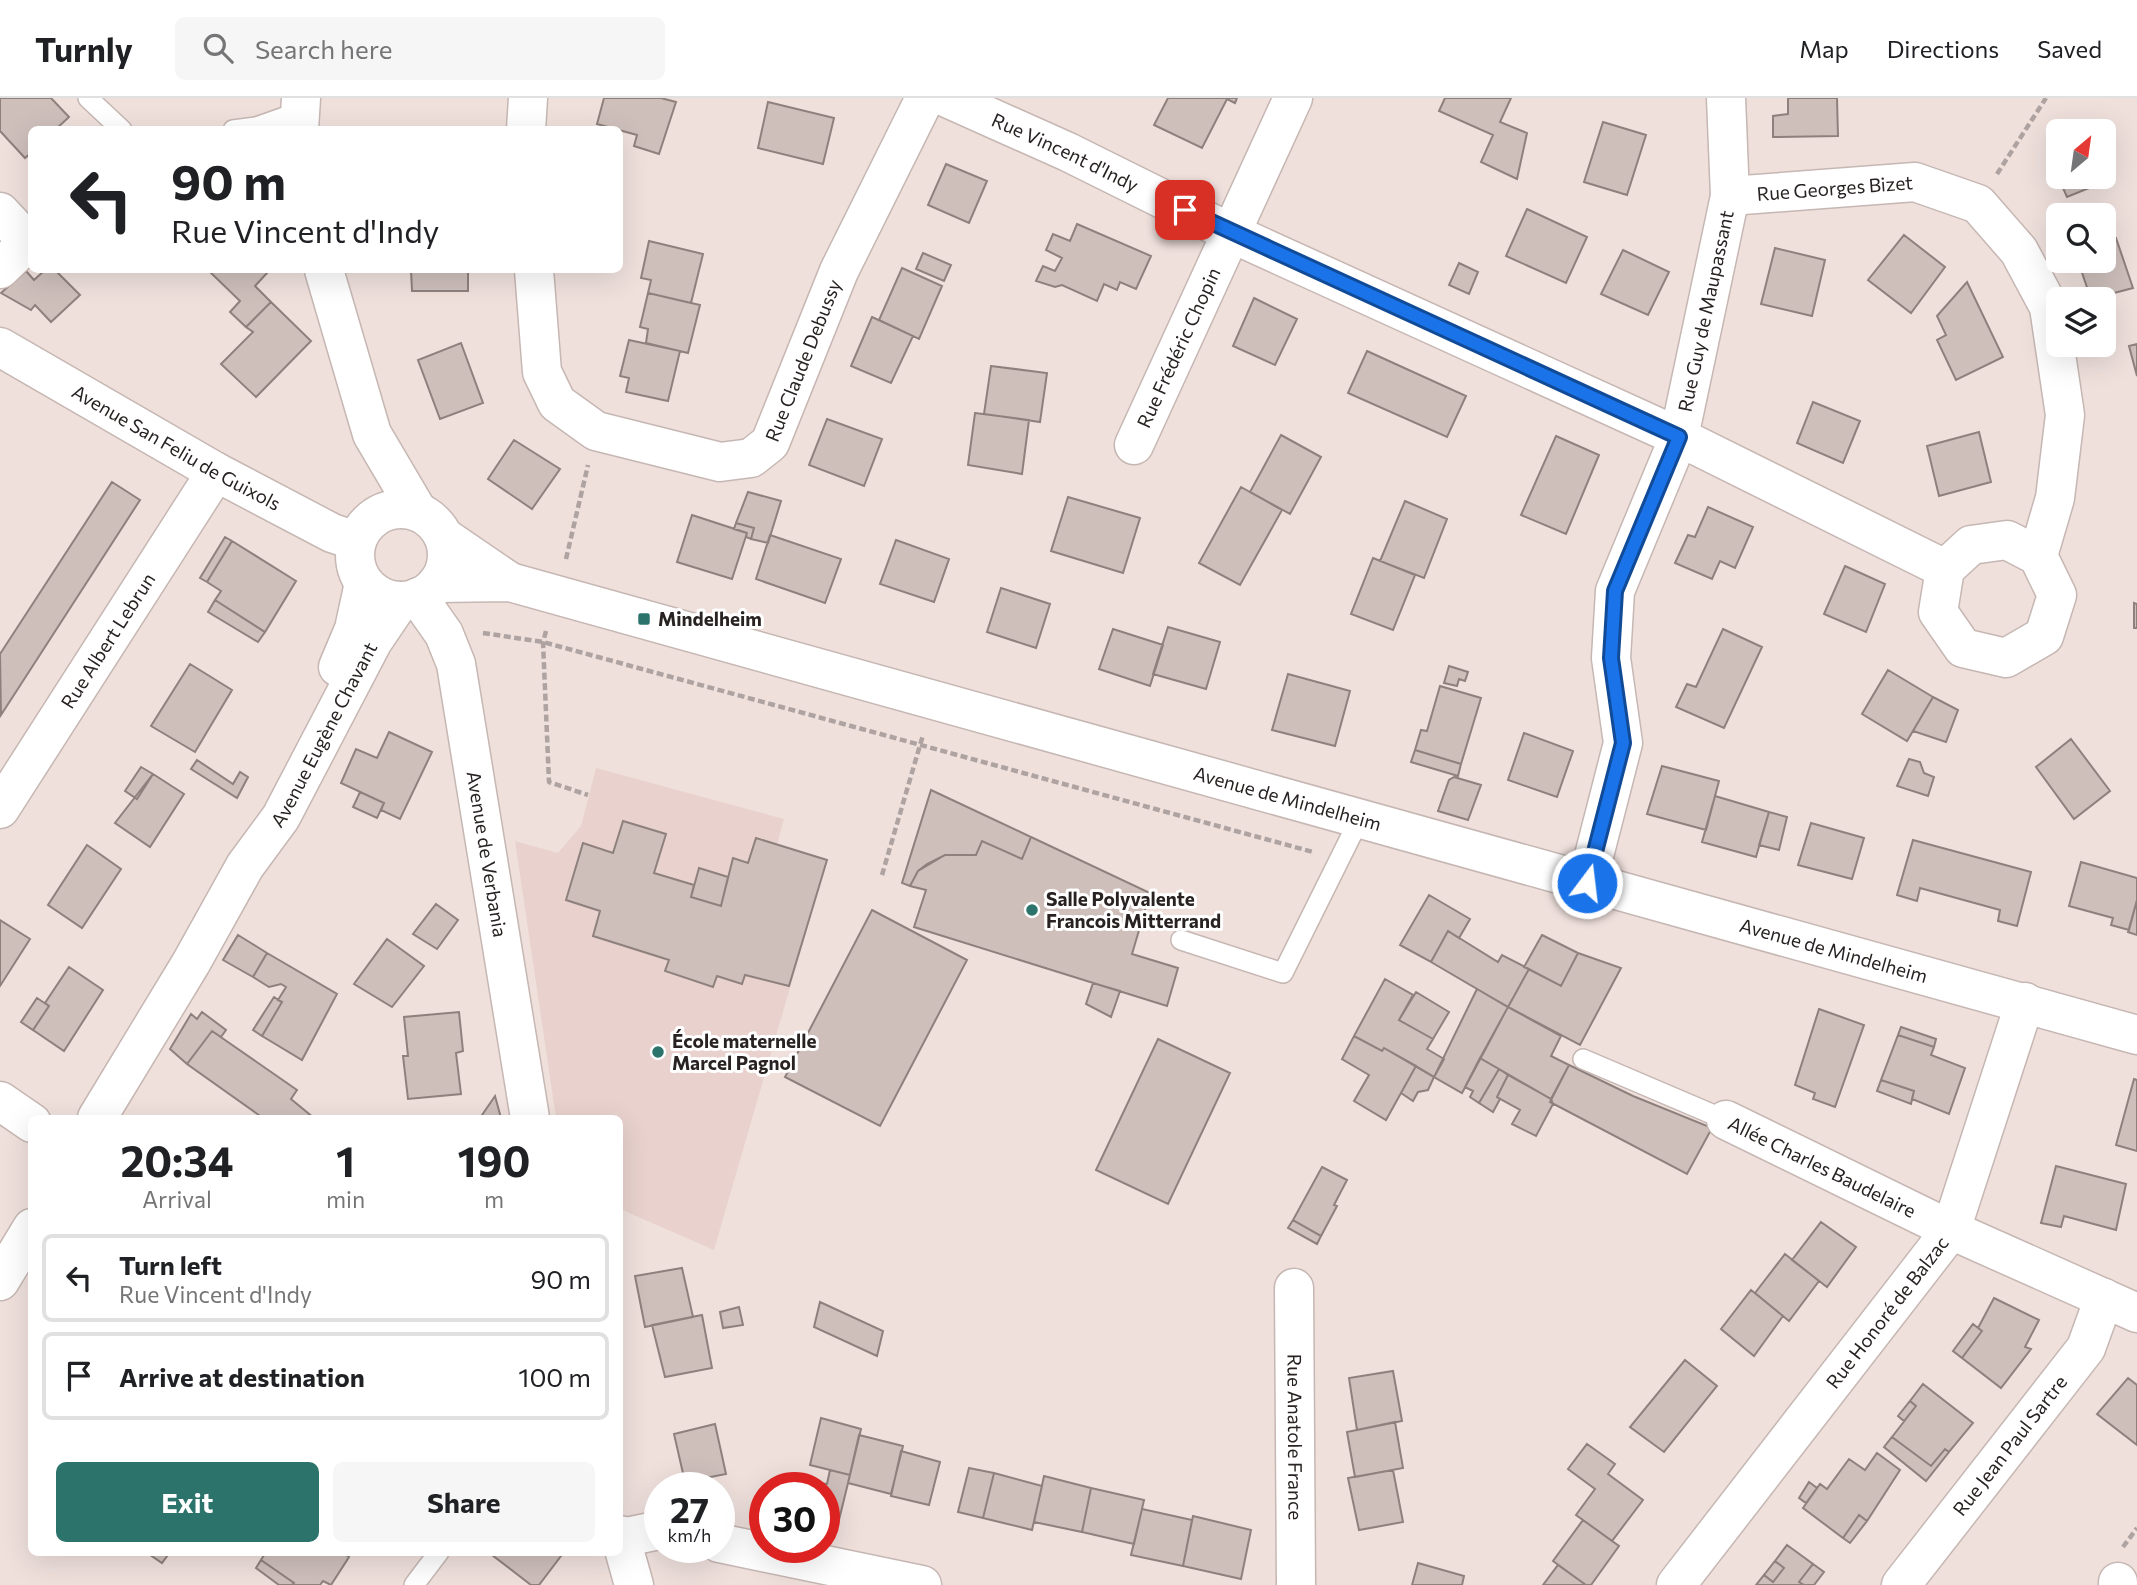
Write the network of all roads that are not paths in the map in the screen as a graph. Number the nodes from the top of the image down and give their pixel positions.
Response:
1 (88, 98) edge
2 (528, 98) edge
3 (925, 98) edge
4 (947, 98) edge
5 (1293, 98) edge
6 (1726, 98) edge
7 (300, 113) edge
8 (118, 126) edge
9 (259, 126) edge
10 (526, 126) edge
11 (1730, 196) junction
12 (0, 212) edge
13 (1231, 233) junction
14 (0, 269) edge
15 (325, 273) edge
16 (534, 273) edge
17 (0, 347) edge
18 (372, 434) junction
19 (1679, 437) junction
20 (1134, 445) dead end
21 (216, 472) junction
22 (431, 525) junction
23 (361, 532) junction
24 (2038, 556) junction
25 (1945, 569) junction
26 (510, 582) junction
27 (364, 583) junction
28 (418, 594) junction
29 (0, 809) edge
30 (1360, 818) junction
31 (245, 866) junction
32 (1587, 883) junction
33 (1181, 940) dead end
34 (2025, 1002) junction
35 (2137, 1035) edge
36 (1583, 1059) dead end
37 (0, 1101) edge
38 (99, 1115) edge
39 (530, 1115) edge
40 (28, 1120) edge
41 (1726, 1120) joint
42 (1951, 1230) junction
43 (28, 1235) edge
44 (0, 1281) edge
45 (1294, 1288) dead end
46 (2120, 1305) edge
47 (644, 1533) edge
48 (623, 1536) edge
49 (735, 1546) edge
50 (623, 1547) edge
51 (436, 1556) edge
52 (414, 1585) edge
53 (634, 1585) edge
54 (922, 1585) edge
55 (1296, 1585) edge
56 (1676, 1585) edge
57 (1901, 1585) edge

1 - 8 lane
2 - 10 street
3 - 16 street, Rue Claude Debussy
4 - 13 street, Rue Vincent d'Indy
5 - 13 street, Rue Frédéric Chopin
6 - 11 street, Rue Guy de Maupassant
7 - 9 lane
11 - 19 street, Rue Guy de Maupassant
11 - 24 street, Rue Georges Bizet
12 - 14 street
13 - 19 street, Rue Vincent d'Indy
13 - 20 street, Rue Frédéric Chopin
15 - 18 street
17 - 21 street, Avenue San Feliu de Guixols
18 - 22 street
18 - 23 street
19 - 25 street
19 - 32 street, Rue Guy de Maupassant
21 - 23 street, Avenue San Feliu de Guixols
21 - 29 street, Rue Albert Lebrun
22 - 23 street
22 - 26 street
22 - 28 street
23 - 27 street
24 - 25 street
24 - 25 street
26 - 28 street, Avenue de Mindelheim
26 - 30 street, Avenue de Mindelheim
27 - 28 street
27 - 31 street, Avenue Eugène Chavant
28 - 31 street, Avenue Eugène Chavant
28 - 39 street, Avenue de Verbania
30 - 32 street, Avenue de Mindelheim
30 - 33 lane
31 - 38 street, Avenue Eugène Chavant
32 - 34 street, Avenue de Mindelheim
34 - 35 street, Avenue de Mindelheim
34 - 42 street, Rue Honoré de Balzac
36 - 41 lane, Allée Charles Baudelaire
37 - 40 street
41 - 42 street, Allée Charles Baudelaire
42 - 46 street, Allée Charles Baudelaire
42 - 56 street, Rue Honoré de Balzac
43 - 44 street
45 - 55 street, Rue Anatole France
46 - 57 street, Rue Jean Paul Sartre
47 - 48 street
49 - 54 street
50 - 53 street
51 - 52 lane

